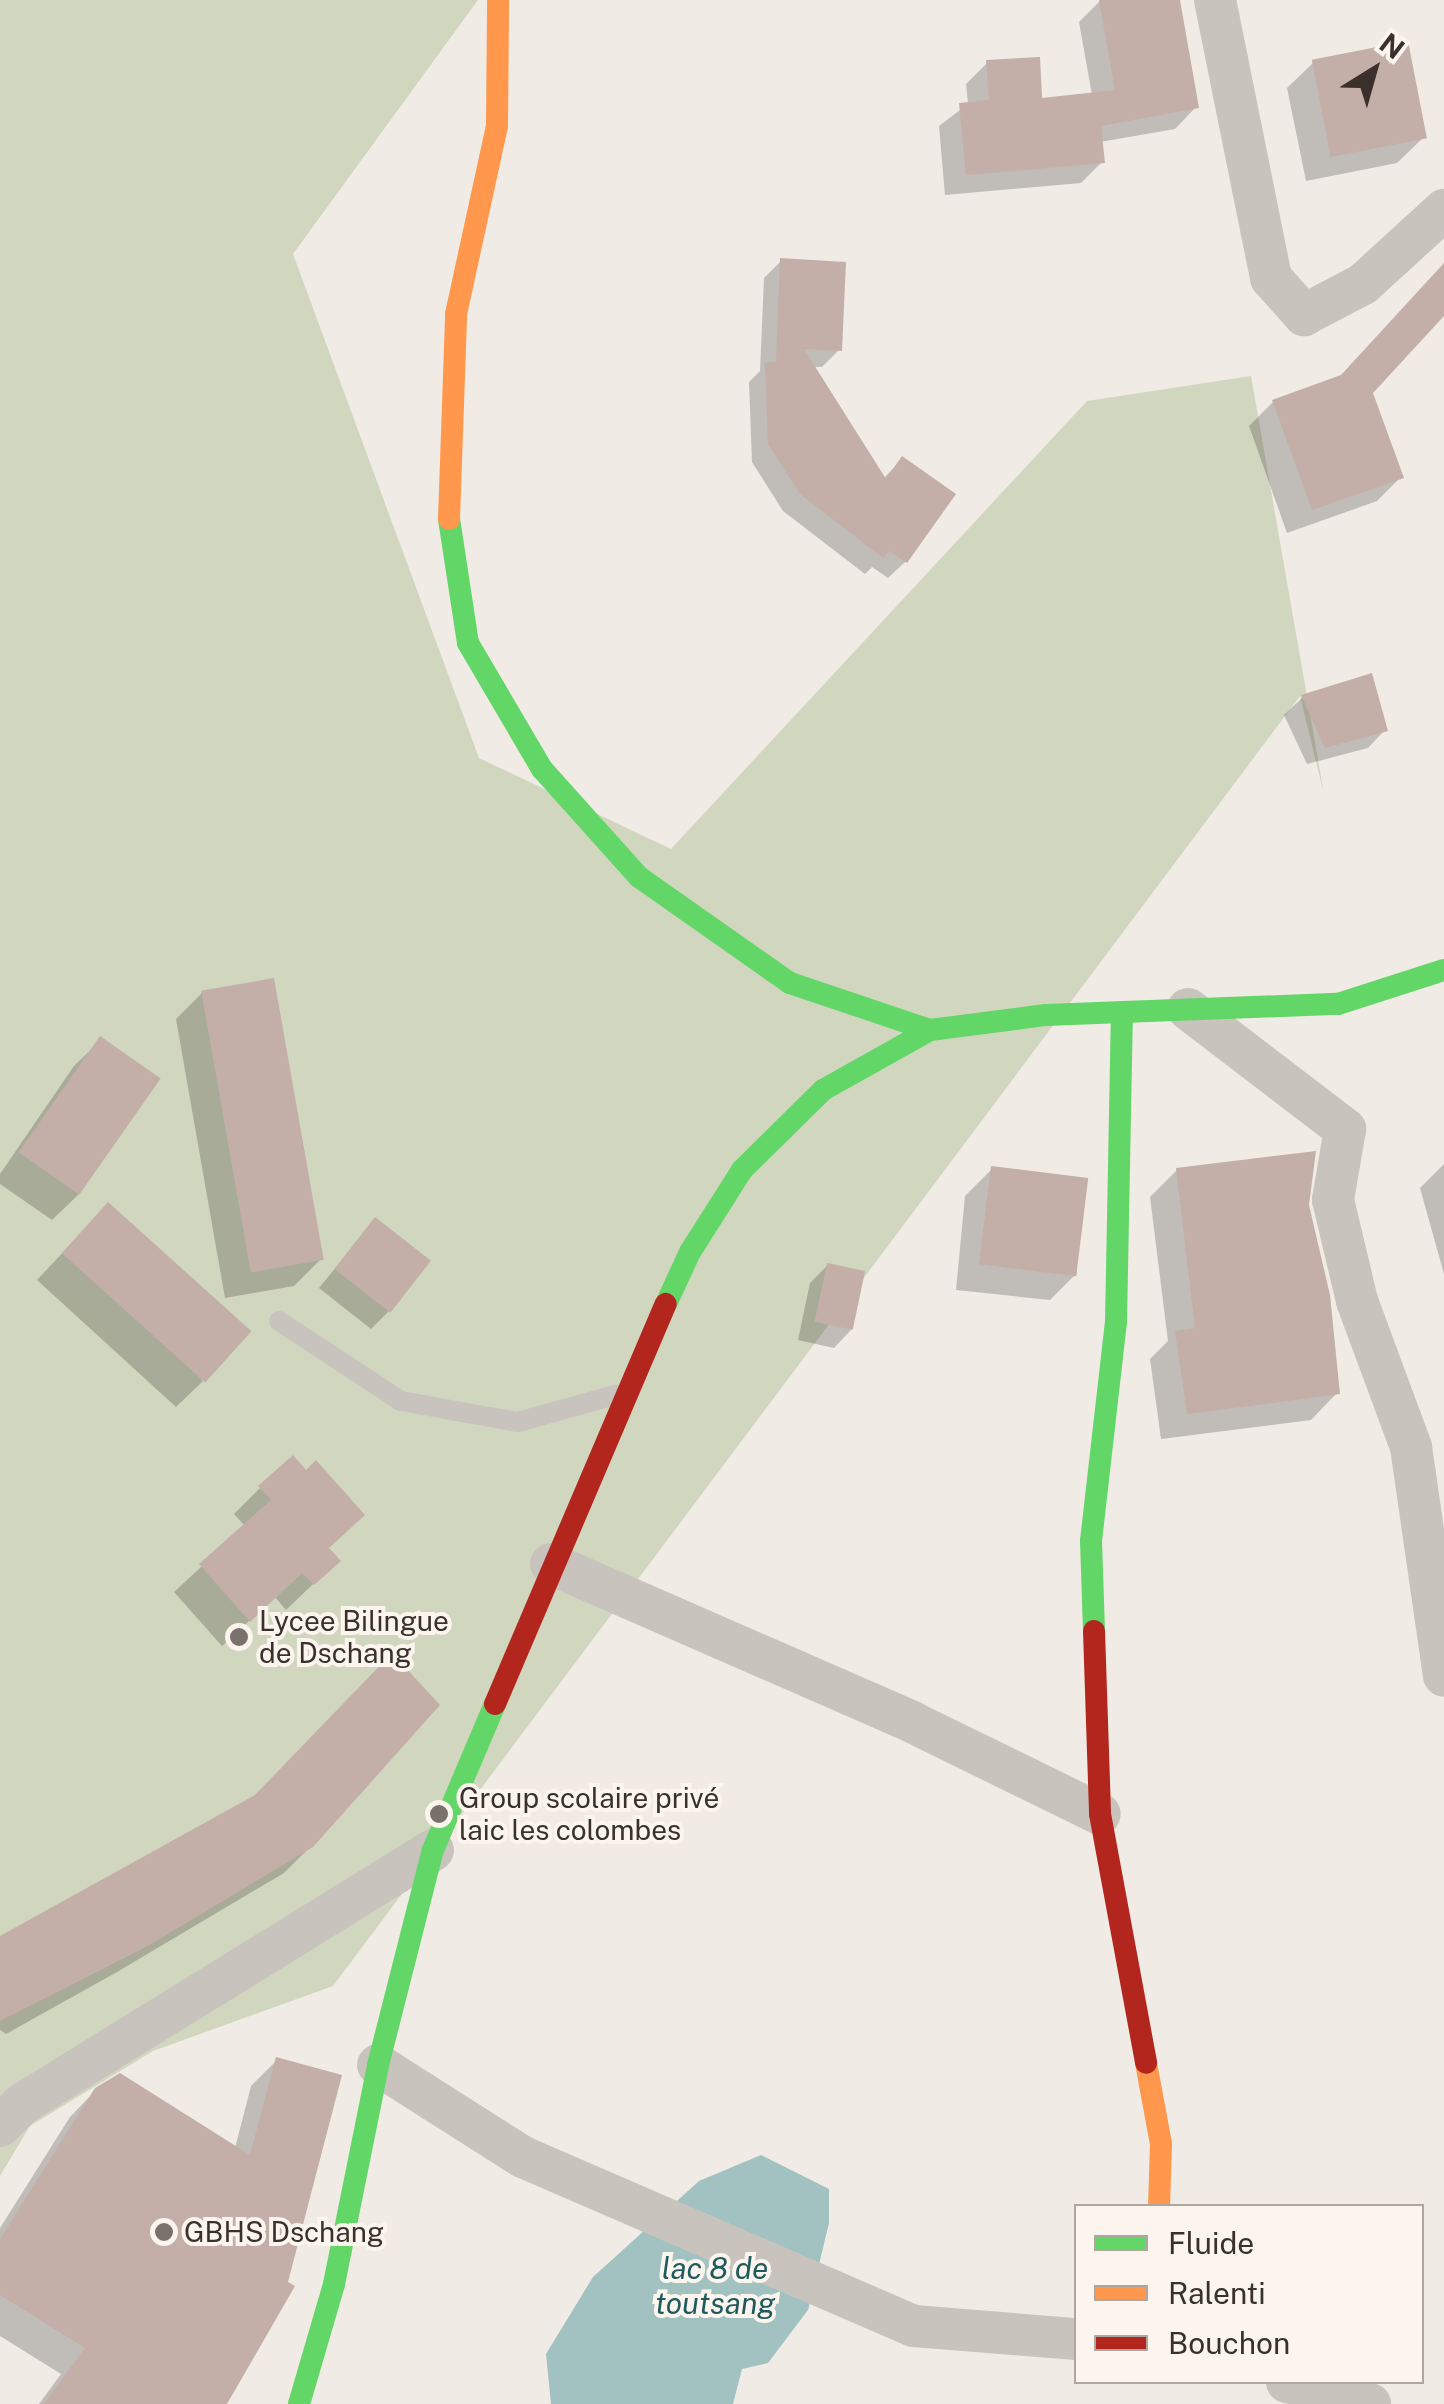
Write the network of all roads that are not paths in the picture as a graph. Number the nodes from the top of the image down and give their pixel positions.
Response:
1 (498, 0) edge
2 (1216, 0) edge
3 (1444, 210) edge
4 (1444, 970) edge
5 (1188, 1009) junction
6 (1122, 1017) junction
7 (930, 1030) junction
8 (278, 1321) dead end
9 (627, 1392) junction
10 (551, 1564) junction
11 (1444, 1676) edge
12 (1100, 1814) junction
13 (433, 1850) junction
14 (378, 2065) junction
15 (8, 2116) edge
16 (1160, 2204) edge
17 (334, 2284) junction
18 (1074, 2339) edge
19 (1295, 2384) edge
20 (274, 2404) edge
21 (299, 2404) edge
22 (1370, 2404) edge

1 - 7 street
2 - 3 street
4 - 5 street
5 - 6 street
5 - 11 street
6 - 7 street
6 - 12 street
7 - 9 street
8 - 9 lane
9 - 10 street
10 - 12 street
10 - 13 street
12 - 16 street
13 - 14 street
13 - 15 street
14 - 17 street
14 - 18 street
17 - 20 street
17 - 21 street
19 - 22 street

